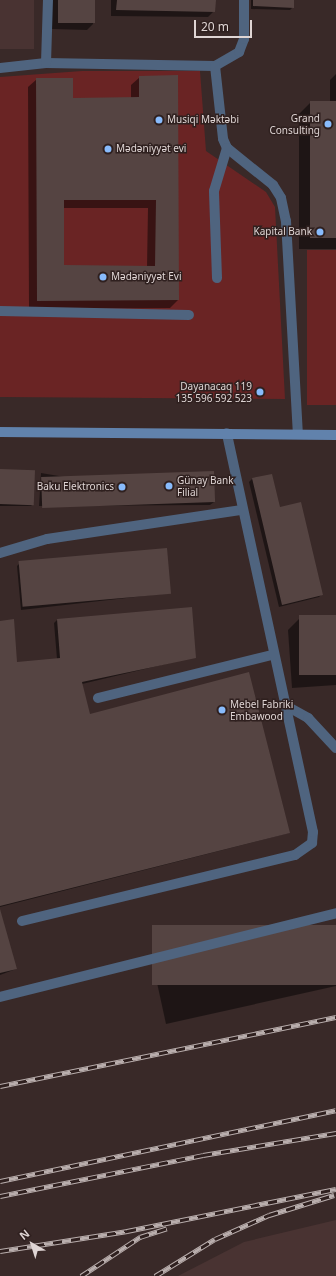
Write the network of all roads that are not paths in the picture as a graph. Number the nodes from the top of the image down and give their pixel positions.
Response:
1 (48, 0) edge
2 (244, 0) edge
3 (46, 63) junction
4 (215, 66) junction
5 (0, 68) edge
6 (227, 148) junction
7 (217, 278) dead end
8 (0, 312) edge
9 (189, 315) dead end
10 (0, 432) edge
11 (227, 433) junction
12 (298, 433) junction
13 (336, 435) edge
14 (242, 510) junction
15 (0, 553) edge
16 (272, 655) junction
17 (98, 698) dead end
18 (283, 704) junction
19 (336, 748) edge
20 (336, 913) edge
21 (22, 921) dead end
22 (0, 998) edge

1 - 3 street
2 - 4 street
3 - 4 street
3 - 5 street
4 - 6 street
6 - 7 street
6 - 12 street
8 - 9 street
10 - 11 main road
11 - 12 main road
11 - 14 street
12 - 13 main road
14 - 15 street
14 - 16 street
16 - 17 street
16 - 18 street
18 - 19 street
18 - 21 street
20 - 22 street

